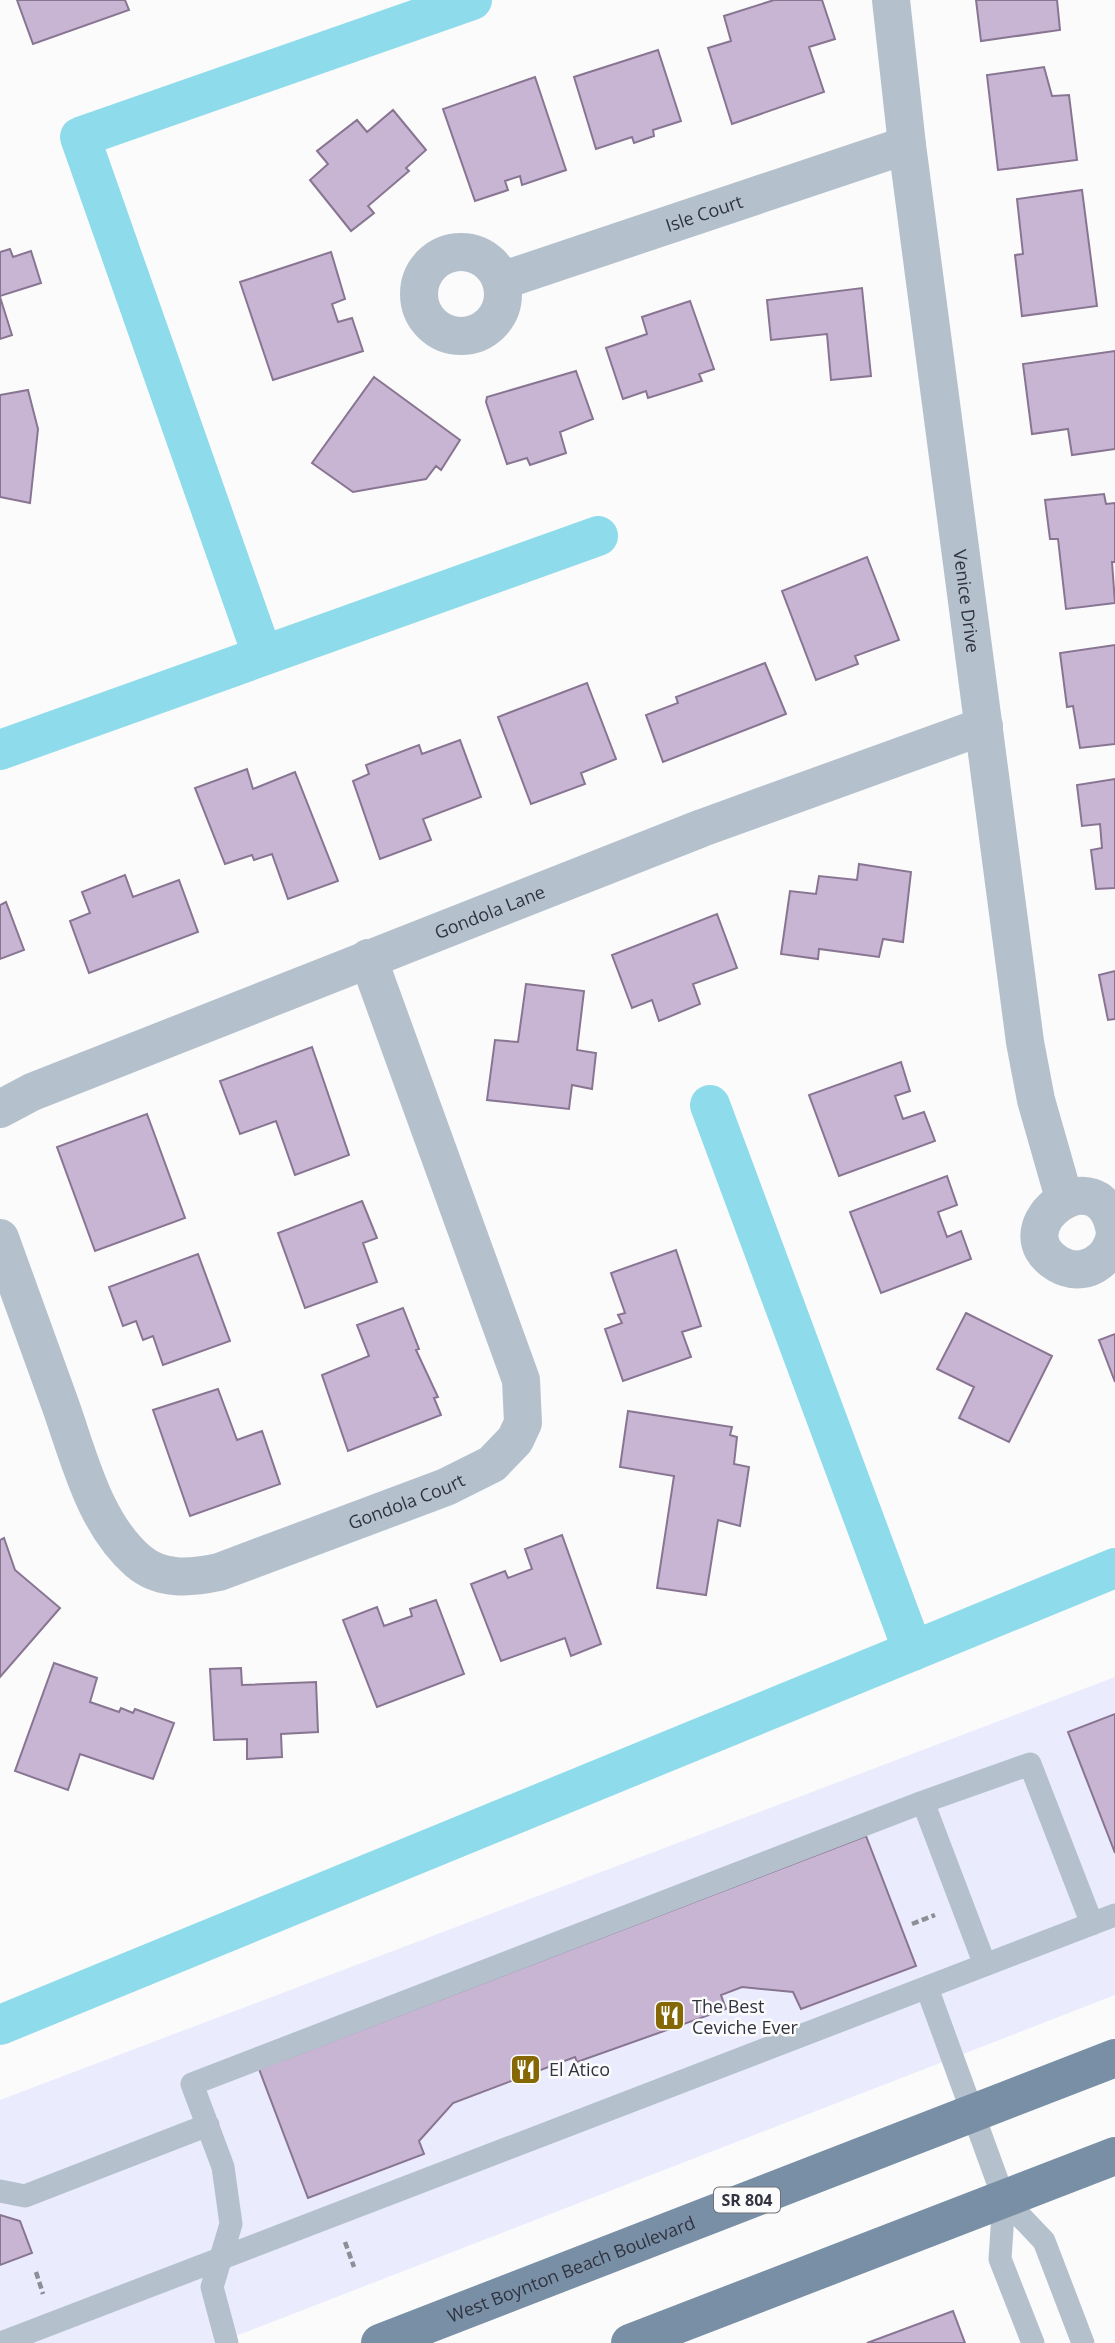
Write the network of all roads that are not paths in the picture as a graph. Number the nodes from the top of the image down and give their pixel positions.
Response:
1 (891, 0) edge
2 (907, 145) junction
3 (501, 281) dead end
4 (984, 726) junction
5 (368, 958) junction
6 (0, 1109) edge
7 (1064, 1198) junction
8 (1115, 1233) edge
9 (0, 1238) edge
10 (923, 1802) junction
11 (1115, 1915) edge
12 (1092, 1924) junction
13 (985, 1965) junction
14 (927, 1988) junction
15 (1115, 2058) edge
16 (973, 2112) junction
17 (208, 2125) junction
18 (1115, 2156) edge
19 (0, 2191) edge
20 (1004, 2199) junction
21 (219, 2259) junction
22 (1, 2343) edge
23 (227, 2343) edge
24 (380, 2343) edge
25 (630, 2343) edge
26 (1033, 2343) edge
27 (1083, 2343) edge

1 - 2 street, Venice Drive
2 - 3 street, Isle Court
2 - 4 street, Venice Drive
4 - 5 street, Gondola Lane
4 - 7 street, Venice Drive
5 - 6 street, Gondola Lane
5 - 9 street, Gondola Court
7 - 8 street
7 - 8 street
10 - 12 lane
10 - 13 lane
10 - 17 lane
11 - 12 lane
12 - 13 lane
13 - 14 lane
14 - 16 lane
14 - 21 lane
15 - 16 main road, West Boynton Beach Boulevard / SR 804
16 - 20 lane
16 - 24 main road, West Boynton Beach Boulevard / SR 804
17 - 19 lane
17 - 21 lane
18 - 20 main road
20 - 25 main road
20 - 26 lane
20 - 27 lane
21 - 22 lane
21 - 23 lane

